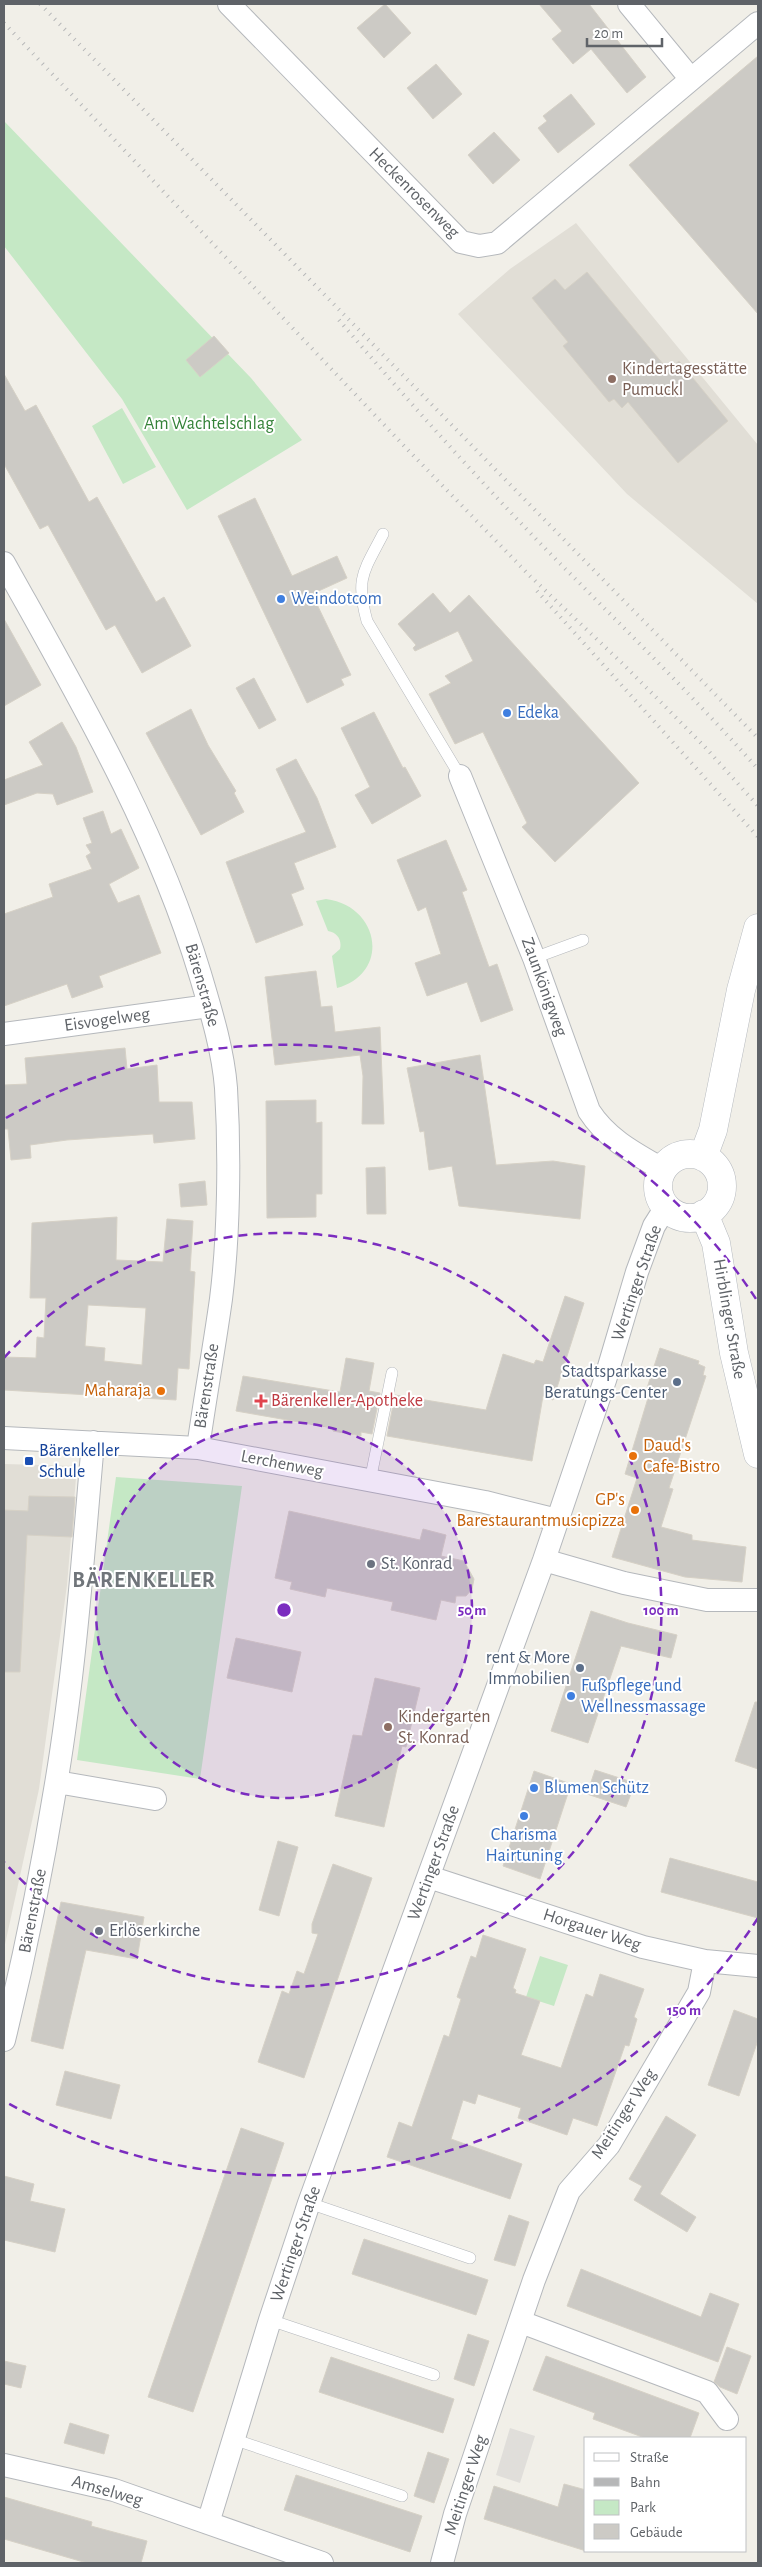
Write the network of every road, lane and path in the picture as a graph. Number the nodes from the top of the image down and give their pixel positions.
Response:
1 (229, 4) edge
2 (629, 4) edge
3 (758, 23) edge
4 (690, 78) junction
5 (383, 534) dead end
6 (4, 563) edge
7 (460, 776) joint
8 (758, 928) edge
9 (583, 940) dead end
10 (534, 958) junction
11 (209, 1006) junction
12 (4, 1034) edge
13 (702, 1157) junction
14 (662, 1169) junction
15 (666, 1207) junction
16 (704, 1214) junction
17 (392, 1372) dead end
18 (4, 1438) edge
19 (93, 1442) junction
20 (198, 1448) junction
21 (758, 1454) edge
22 (370, 1481) junction
23 (557, 1520) junction
24 (544, 1560) junction
25 (758, 1600) edge
26 (57, 1782) junction
27 (155, 1799) dead end
28 (429, 1877) junction
29 (705, 1961) junction
30 (758, 1966) edge
31 (4, 2040) edge
32 (309, 2204) junction
33 (470, 2258) dead end
34 (270, 2320) junction
35 (521, 2322) junction
36 (434, 2375) dead end
37 (727, 2419) dead end
38 (233, 2439) junction
39 (4, 2465) edge
40 (402, 2496) dead end
41 (208, 2523) junction
42 (322, 2563) edge
43 (442, 2563) edge

1 - 4 street, Heckenrosenweg
2 - 4 street
3 - 4 street, Heckenrosenweg
5 - 7 lane
6 - 11 street, Bärenstraße
7 - 10 street, Zaunkönigweg
8 - 13 street
9 - 10 lane
10 - 14 street, Zaunkönigweg
11 - 12 street, Eisvogelweg
11 - 20 street, Bärenstraße
13 - 14 street
13 - 16 street
14 - 15 street
15 - 16 street
15 - 23 street, Wertinger Straße
16 - 21 street, Hirblinger Straße
17 - 22 lane
18 - 19 street, Lerchenweg
19 - 20 street, Lerchenweg
19 - 26 street, Bärenstraße
20 - 22 street, Lerchenweg
22 - 23 street, Lerchenweg
23 - 24 street, Wertinger Straße
24 - 25 street
24 - 28 street, Wertinger Straße
26 - 27 street
26 - 31 street, Bärenstraße
28 - 29 street, Horgauer Weg
28 - 32 street, Wertinger Straße
29 - 30 street, Horgauer Weg
29 - 35 street, Meitinger Weg
32 - 33 lane
32 - 34 street, Wertinger Straße
34 - 36 lane
34 - 38 street, Wertinger Straße
35 - 37 street
35 - 43 street, Meitinger Weg
38 - 40 lane
38 - 41 street, Wertinger Straße
39 - 41 street, Amselweg
41 - 42 street

